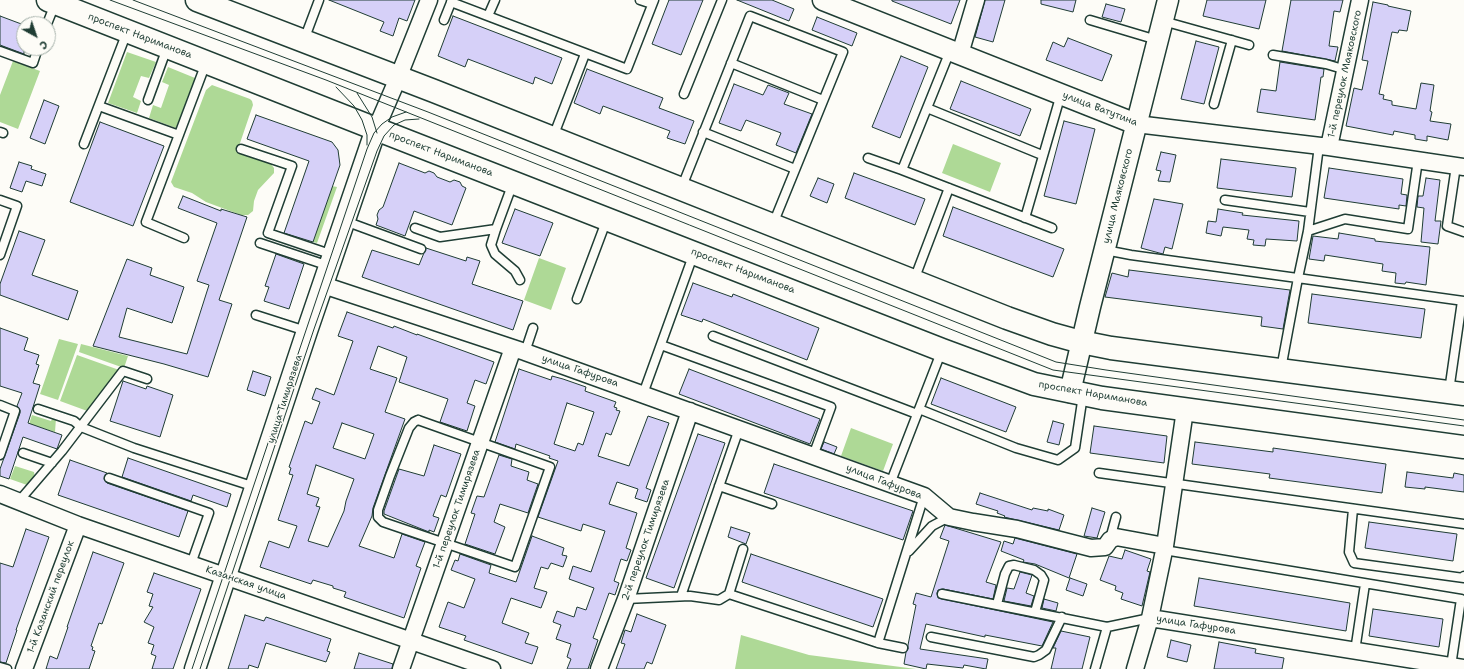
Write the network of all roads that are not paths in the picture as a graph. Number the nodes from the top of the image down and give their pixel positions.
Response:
1 (197, 0) edge
2 (319, 0) edge
3 (429, 0) edge
4 (494, 0) edge
5 (640, 0) edge
6 (722, 0) edge
7 (822, 0) edge
8 (976, 0) edge
9 (1168, 0) edge
10 (1360, 0) edge
11 (52, 1) edge
12 (452, 1) edge
13 (653, 2) edge
14 (49, 16) edge
15 (488, 16) junction
16 (444, 20) dead end
17 (1090, 20) dead end
18 (1163, 21) junction
19 (127, 32) junction
20 (1157, 40) junction
21 (1232, 40) junction
22 (303, 41) junction
23 (1249, 44) dead end
24 (168, 47) junction
25 (0, 50) edge
26 (955, 53) junction
27 (585, 54) junction
28 (1273, 55) dead end
29 (35, 56) edge
30 (206, 62) junction
31 (731, 63) junction
32 (1346, 70) junction
33 (398, 78) junction
34 (684, 94) dead end
35 (1061, 94) junction
36 (148, 100) dead end
37 (823, 100) junction
38 (1214, 104) dead end
39 (99, 106) junction
40 (928, 108) junction
41 (1136, 124) junction
42 (376, 129) junction
43 (703, 132) junction
44 (179, 136) junction
45 (553, 138) junction
46 (84, 144) dead end
47 (1324, 147) junction
48 (241, 149) dead end
49 (1042, 155) junction
50 (868, 158) dead end
51 (1418, 160) junction
52 (1460, 166) edge
53 (795, 169) junction
54 (902, 170) junction
55 (514, 182) junction
56 (949, 188) junction
57 (681, 189) junction
58 (0, 200) edge
59 (1225, 200) dead end
60 (1310, 212) junction
61 (607, 218) junction
62 (1025, 218) junction
63 (345, 221) junction
64 (772, 225) junction
65 (414, 228) dead end
66 (1052, 228) dead end
67 (496, 229) junction
68 (1308, 231) junction
69 (1464, 232) edge
70 (184, 238) dead end
71 (260, 243) dead end
72 (421, 249) dead end
73 (1105, 250) junction
74 (694, 252) junction
75 (0, 255) edge
76 (331, 260) junction
77 (1298, 278) junction
78 (520, 280) dead end
79 (914, 281) junction
80 (322, 285) junction
81 (577, 299) dead end
82 (1463, 301) edge
83 (256, 314) dead end
84 (533, 328) dead end
85 (307, 331) junction
86 (712, 336) dead end
87 (1081, 342) junction
88 (661, 345) junction
89 (519, 350) junction
90 (942, 350) junction
91 (1281, 370) junction
92 (147, 379) dead end
93 (1077, 393) junction
94 (1456, 393) edge
95 (643, 394) junction
96 (0, 406) edge
97 (38, 409) dead end
98 (1185, 410) junction
99 (690, 411) junction
100 (918, 412) junction
101 (81, 427) junction
102 (739, 429) junction
103 (481, 442) junction
104 (1464, 446) edge
105 (23, 453) dead end
106 (0, 455) edge
107 (813, 456) junction
108 (52, 463) junction
109 (1099, 473) dead end
110 (109, 478) dead end
111 (890, 484) junction
112 (1174, 484) junction
113 (719, 486) junction
114 (255, 487) junction
115 (0, 494) edge
116 (924, 496) junction
117 (19, 501) junction
118 (772, 504) dead end
119 (1353, 508) junction
120 (949, 517) junction
121 (1116, 517) dead end
122 (1464, 524) edge
123 (78, 525) junction
124 (1110, 540) junction
125 (446, 544) junction
126 (1165, 548) junction
127 (743, 549) dead end
128 (907, 553) junction
129 (191, 564) junction
130 (226, 576) junction
131 (1464, 576) edge
132 (1365, 584) junction
133 (729, 594) junction
134 (942, 594) dead end
135 (681, 596) junction
136 (626, 599) junction
137 (997, 604) junction
138 (1035, 612) junction
139 (1062, 617) junction
140 (1150, 618) junction
141 (1107, 627) junction
142 (931, 637) dead end
143 (410, 641) junction
144 (878, 643) junction
145 (903, 648) dead end
146 (1355, 651) junction
147 (0, 667) edge
148 (1455, 667) edge
149 (7, 669) edge
150 (24, 669) edge
151 (195, 669) edge
152 (401, 669) edge
153 (492, 669) edge
154 (599, 669) edge
155 (1095, 669) edge
156 (1135, 669) edge

1 - 22 main road
2 - 22 lane
3 - 33 street
4 - 15 lane
5 - 13 lane
6 - 34 lane
7 - 26 street, улица Ватутина
8 - 26 street
9 - 18 street, улица Маяковского
10 - 32 street, 1-й переулок Маяковского
11 - 14 lane
11 - 19 main road, проспект Нариманова
12 - 15 lane
12 - 16 lane
13 - 27 lane
15 - 27 lane
17 - 20 lane
18 - 20 street, улица Маяковского
18 - 21 lane
19 - 24 main road, проспект Нариманова
19 - 39 lane
20 - 41 street, улица Маяковского
21 - 23 lane
21 - 38 lane
22 - 33 main road
24 - 30 main road, проспект Нариманова
24 - 36 lane
25 - 29 lane
26 - 35 street, улица Ватутина
26 - 40 lane
27 - 45 lane
28 - 32 lane
30 - 42 main road, проспект Нариманова
30 - 44 lane
31 - 37 lane
31 - 37 lane
31 - 43 lane
32 - 47 street, 1-й переулок Маяковского
33 - 42 street
33 - 45 main road
35 - 41 street, улица Ватутина
35 - 49 lane
37 - 53 lane
39 - 44 lane
39 - 46 lane
40 - 49 lane
40 - 54 lane
41 - 47 street, улица Ватутина
41 - 73 street, улица Маяковского
42 - 55 main road, проспект Нариманова
42 - 63 street, улица Тимирязева
43 - 53 lane
43 - 57 lane
44 - 70 lane
45 - 57 main road
47 - 51 street, улица Ватутина
47 - 60 lane
48 - 76 lane
49 - 62 lane
50 - 54 lane
51 - 52 street, улица Ватутина
51 - 68 lane
52 - 69 lane
53 - 64 lane
54 - 56 lane
55 - 61 main road, проспект Нариманова
55 - 67 lane
56 - 62 lane
56 - 79 lane
57 - 64 main road
58 - 75 lane
59 - 60 lane
60 - 68 lane
61 - 74 main road, проспект Нариманова
61 - 81 lane
62 - 66 lane
63 - 72 lane
63 - 76 street, улица Тимирязева
64 - 79 main road
65 - 67 lane
67 - 78 lane
68 - 77 lane
71 - 76 lane
73 - 77 lane
73 - 87 street, улица Маяковского
74 - 88 lane
74 - 90 main road, проспект Нариманова
76 - 80 street, улица Тимирязева
77 - 82 lane
77 - 91 lane
79 - 87 main road
80 - 85 street, улица Тимирязева
80 - 89 street, улица Гафурова
82 - 94 lane
83 - 85 lane
84 - 89 lane
85 - 114 street, улица Тимирязева
86 - 100 lane
87 - 91 main road
87 - 93 street, улица Маяковского
88 - 95 lane
88 - 107 lane
89 - 95 street, улица Гафурова
89 - 103 street, 1-й переулок Тимирязева
90 - 93 main road, проспект Нариманова
90 - 100 lane
91 - 94 main road
92 - 101 lane
93 - 98 main road, проспект Нариманова
93 - 100 lane
95 - 99 street, улица Гафурова
96 - 106 lane
97 - 101 lane
98 - 104 main road, проспект Нариманова
98 - 112 street
99 - 102 street, улица Гафурова
99 - 136 street, 2-й переулок Тимирязева
100 - 111 lane
101 - 108 lane
101 - 114 lane
102 - 107 street, улица Гафурова
102 - 113 lane
103 - 125 street, 1-й переулок Тимирязева
103 - 125 lane
103 - 125 lane
105 - 108 lane
107 - 111 street, улица Гафурова
108 - 117 lane
109 - 112 lane
110 - 129 lane
111 - 116 street, улица Гафурова
112 - 119 lane
112 - 126 street
113 - 118 lane
113 - 135 lane
114 - 130 street, улица Тимирязева
115 - 117 street, Казанская улица
116 - 120 street, улица Гафурова
116 - 128 lane
117 - 123 street, Казанская улица
119 - 122 lane
119 - 131 lane
120 - 124 street, улица Гафурова
120 - 128 lane
121 - 124 lane
123 - 129 street, Казанская улица
123 - 150 street, 1-й Казанский переулок
124 - 126 street, улица Гафурова
125 - 143 street, 1-й переулок Тимирязева
126 - 132 lane
126 - 140 street, улица Гафурова
127 - 133 lane
128 - 144 lane
129 - 130 street, Казанская улица
130 - 143 street, Казанская улица
130 - 151 street, улица Тимирязева
132 - 146 lane
132 - 148 lane
133 - 135 lane
133 - 144 lane
134 - 137 lane
135 - 136 lane
136 - 154 street, 2-й переулок Тимирязева
137 - 138 lane
137 - 138 lane
138 - 139 lane
139 - 141 lane
139 - 142 lane
140 - 141 lane
140 - 146 street, улица Гафурова
140 - 156 street
141 - 155 lane
143 - 152 street, 1-й переулок Тимирязева
143 - 153 street, Казанская улица
144 - 145 lane
146 - 148 street, улица Гафурова
147 - 149 lane

